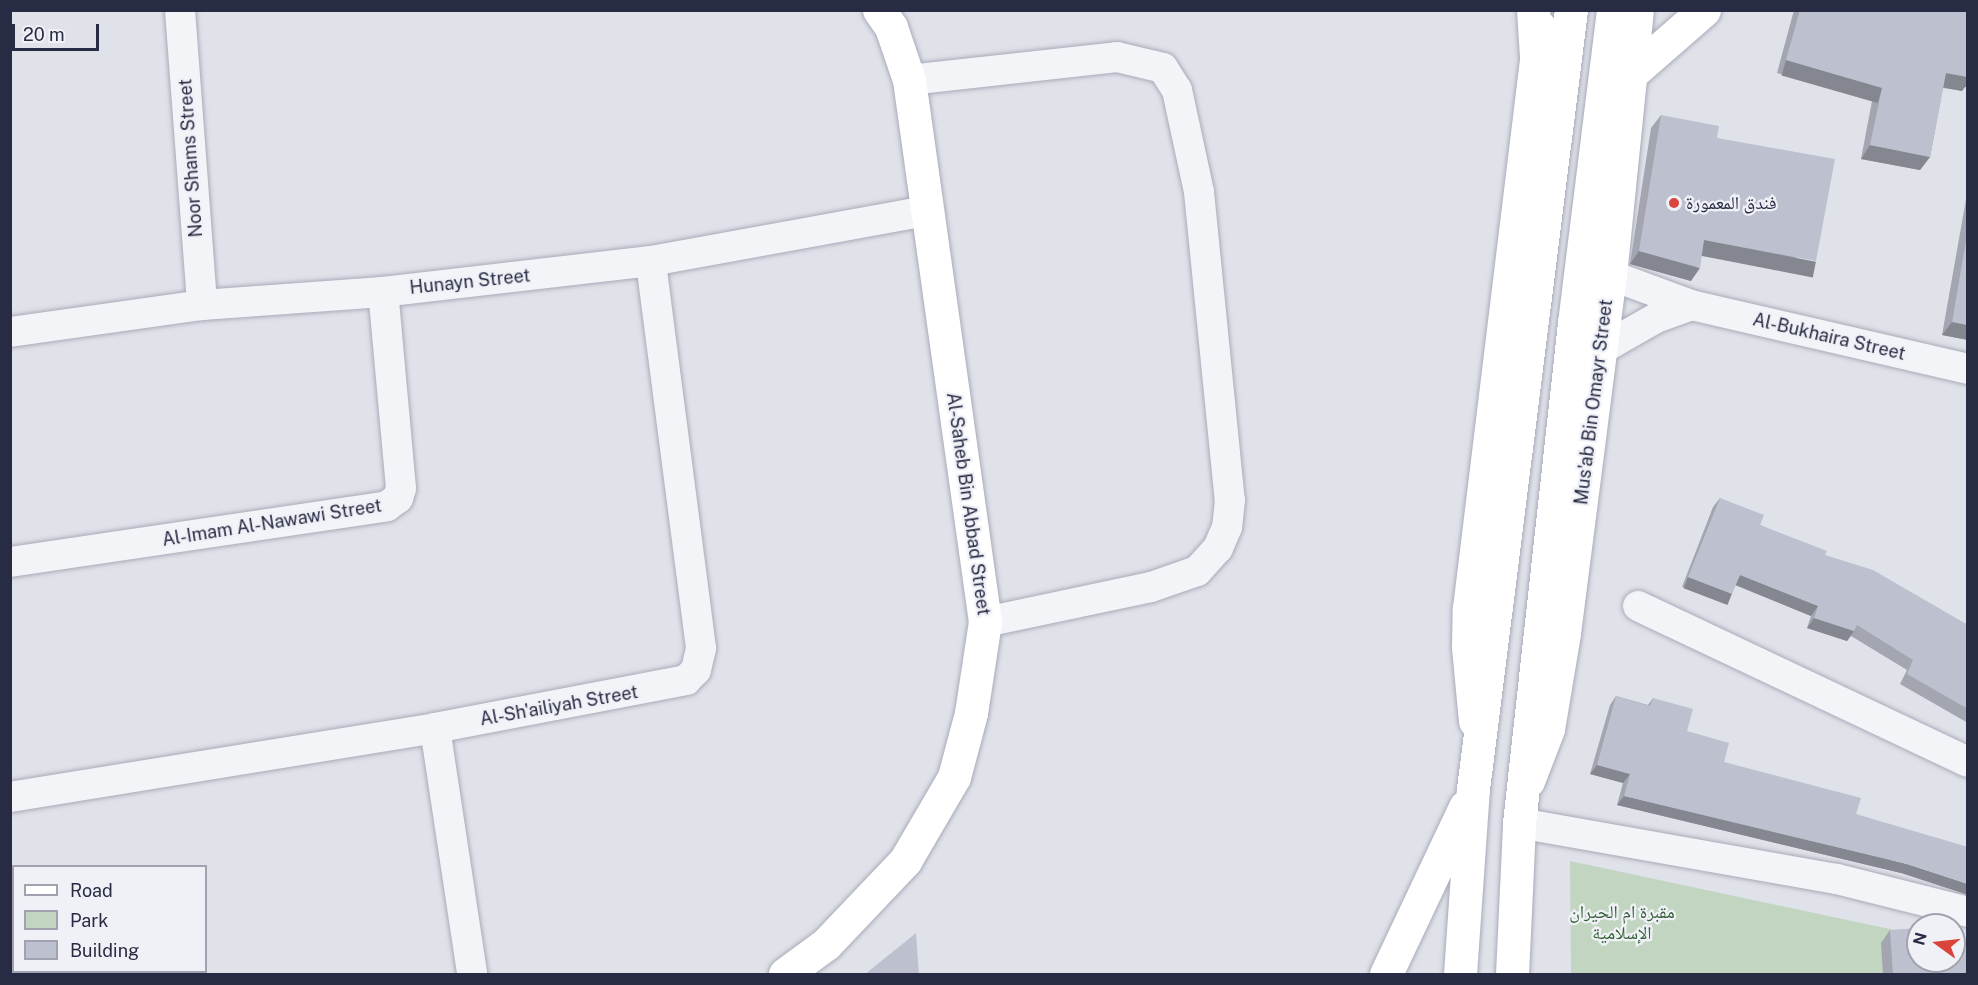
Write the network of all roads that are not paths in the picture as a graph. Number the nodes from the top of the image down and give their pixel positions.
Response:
1 (180, 10) edge
2 (879, 10) edge
3 (1533, 10) edge
4 (1543, 10) edge
5 (1571, 10) edge
6 (1613, 10) edge
7 (1637, 10) edge
8 (1704, 10) edge
9 (1536, 56) junction
10 (1633, 72) junction
11 (909, 80) junction
12 (926, 211) junction
13 (651, 261) junction
14 (1610, 275) junction
15 (383, 292) junction
16 (202, 305) junction
17 (1691, 305) junction
18 (10, 332) edge
19 (1600, 350) junction
20 (1968, 369) edge
21 (10, 562) edge
22 (1638, 606) dead end
23 (985, 622) junction
24 (435, 728) junction
25 (1968, 762) edge
26 (1476, 774) junction
27 (1524, 788) junction
28 (10, 797) edge
29 (1519, 823) junction
30 (1968, 912) edge
31 (472, 975) edge
32 (785, 975) edge
33 (1386, 975) edge
34 (1460, 975) edge
35 (1512, 975) edge

1 - 16 street, Noor Shams Street
2 - 11 main road, Al-Saheb Bin Abbad Street
3 - 9 main road
4 - 9 main road
5 - 26 main road
6 - 27 main road, Mus'ab Bin Omayr Street
7 - 10 main road, Mus'ab Bin Omayr Street
8 - 10 main road
9 - 26 main road
10 - 14 main road, Mus'ab Bin Omayr Street
11 - 12 main road, Al-Saheb Bin Abbad Street
11 - 23 street
12 - 13 street, Hunayn Street
12 - 23 main road, Al-Saheb Bin Abbad Street
13 - 15 street, Hunayn Street
13 - 24 street, Al-Sh'ailiyah Street
14 - 17 street, Al-Bukhaira Street
14 - 19 main road, Mus'ab Bin Omayr Street
15 - 16 street, Hunayn Street
15 - 21 street, Al-Imam Al-Nawawi Street
16 - 18 street, Hunayn Street
17 - 19 street
17 - 20 street, Al-Bukhaira Street
19 - 27 main road, Mus'ab Bin Omayr Street
22 - 25 street
23 - 32 main road, Al-Saheb Bin Abbad Street
24 - 28 street, Al-Sh'ailiyah Street
24 - 31 street
26 - 33 main road
26 - 34 main road
27 - 29 main road, Mus'ab Bin Omayr Street
29 - 30 street
29 - 35 main road, Mus'ab Bin Omayr Street

